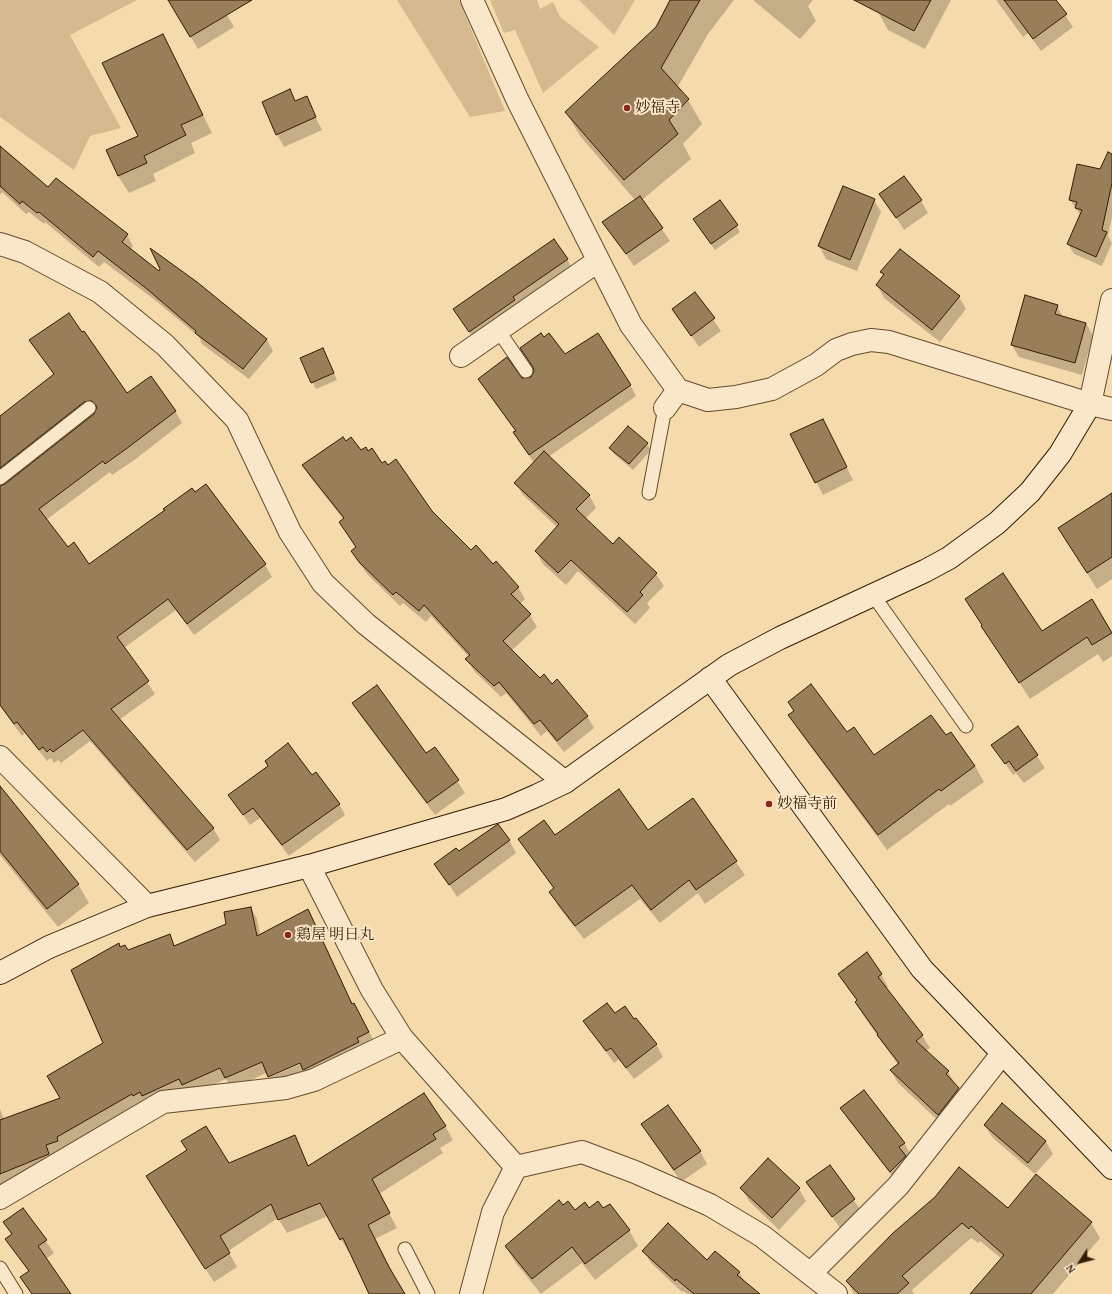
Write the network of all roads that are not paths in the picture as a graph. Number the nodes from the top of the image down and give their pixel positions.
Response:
1 (472, 0) edge
2 (0, 244) edge
3 (598, 260) junction
4 (1112, 300) edge
5 (498, 330) junction
6 (461, 356) dead end
7 (526, 371) dead end
8 (678, 390) junction
9 (1090, 404) junction
10 (89, 408) dead end
11 (665, 408) joint
12 (1112, 409) edge
13 (0, 478) edge
14 (649, 493) dead end
15 (873, 596) junction
16 (710, 678) junction
17 (966, 726) dead end
18 (0, 757) edge
19 (565, 782) junction
20 (309, 866) junction
21 (147, 906) junction
22 (0, 973) edge
23 (402, 1038) junction
24 (1002, 1054) junction
25 (516, 1167) junction
26 (1112, 1168) edge
27 (0, 1198) edge
28 (405, 1249) dead end
29 (0, 1268) edge
30 (811, 1273) junction
31 (16, 1294) edge
32 (428, 1294) edge
33 (471, 1294) edge
34 (836, 1294) edge

1 - 3 street
2 - 19 street
3 - 5 street
3 - 8 street
4 - 9 street
5 - 6 street
5 - 7 lane
8 - 9 street
8 - 11 street
9 - 12 street
9 - 15 street
10 - 13 lane
11 - 14 lane
15 - 16 street
15 - 17 lane
16 - 19 street
16 - 24 street
18 - 21 street
19 - 20 street
20 - 21 street
20 - 23 street
21 - 22 street
23 - 25 street
23 - 27 street
24 - 26 street
24 - 30 street
25 - 30 street
25 - 33 street
28 - 32 lane
29 - 31 lane
30 - 34 street

